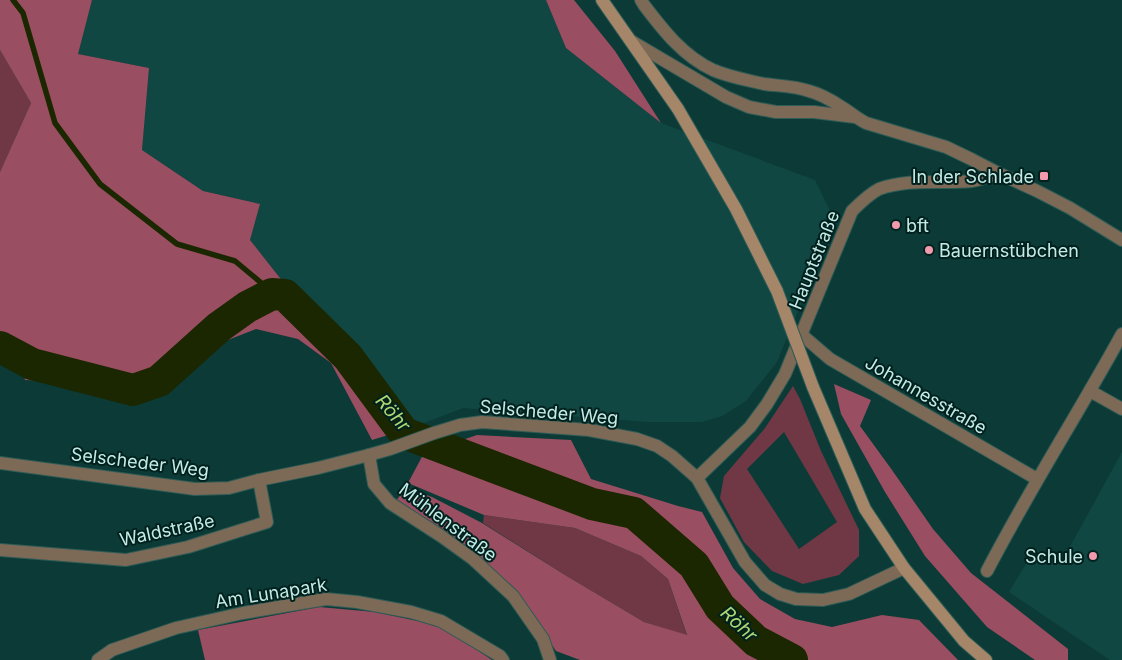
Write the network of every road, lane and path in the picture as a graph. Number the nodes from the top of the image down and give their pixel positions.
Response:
1 (602, 0) edge
2 (641, 0) edge
3 (631, 41) junction
4 (855, 117) junction
5 (998, 173) junction
6 (1122, 240) edge
7 (1122, 334) edge
8 (802, 335) junction
9 (1090, 391) junction
10 (1122, 409) edge
11 (369, 455) junction
12 (0, 463) edge
13 (697, 478) junction
14 (1037, 479) junction
15 (260, 480) junction
16 (0, 550) edge
17 (904, 568) junction
18 (988, 571) dead end
19 (98, 660) edge
20 (503, 660) edge
21 (550, 660) edge
22 (986, 660) edge

1 - 3 main road, Hauptstraße
2 - 4 street
3 - 4 street
3 - 17 main road, Hauptstraße, bridge
4 - 5 street
5 - 6 street
5 - 8 street, Hauptstraße
7 - 9 street
8 - 13 street, Hauptstraße
8 - 14 street, Johannesstraße
9 - 10 street
9 - 14 street
11 - 13 street, Selscheder Weg
11 - 15 street, Selscheder Weg
11 - 21 street, Mühlenstraße
12 - 15 street, Selscheder Weg
13 - 17 street, Selscheder Weg
14 - 18 street
15 - 16 street, Waldstraße
17 - 22 main road, Hauptstraße
19 - 20 street, Am Lunapark

